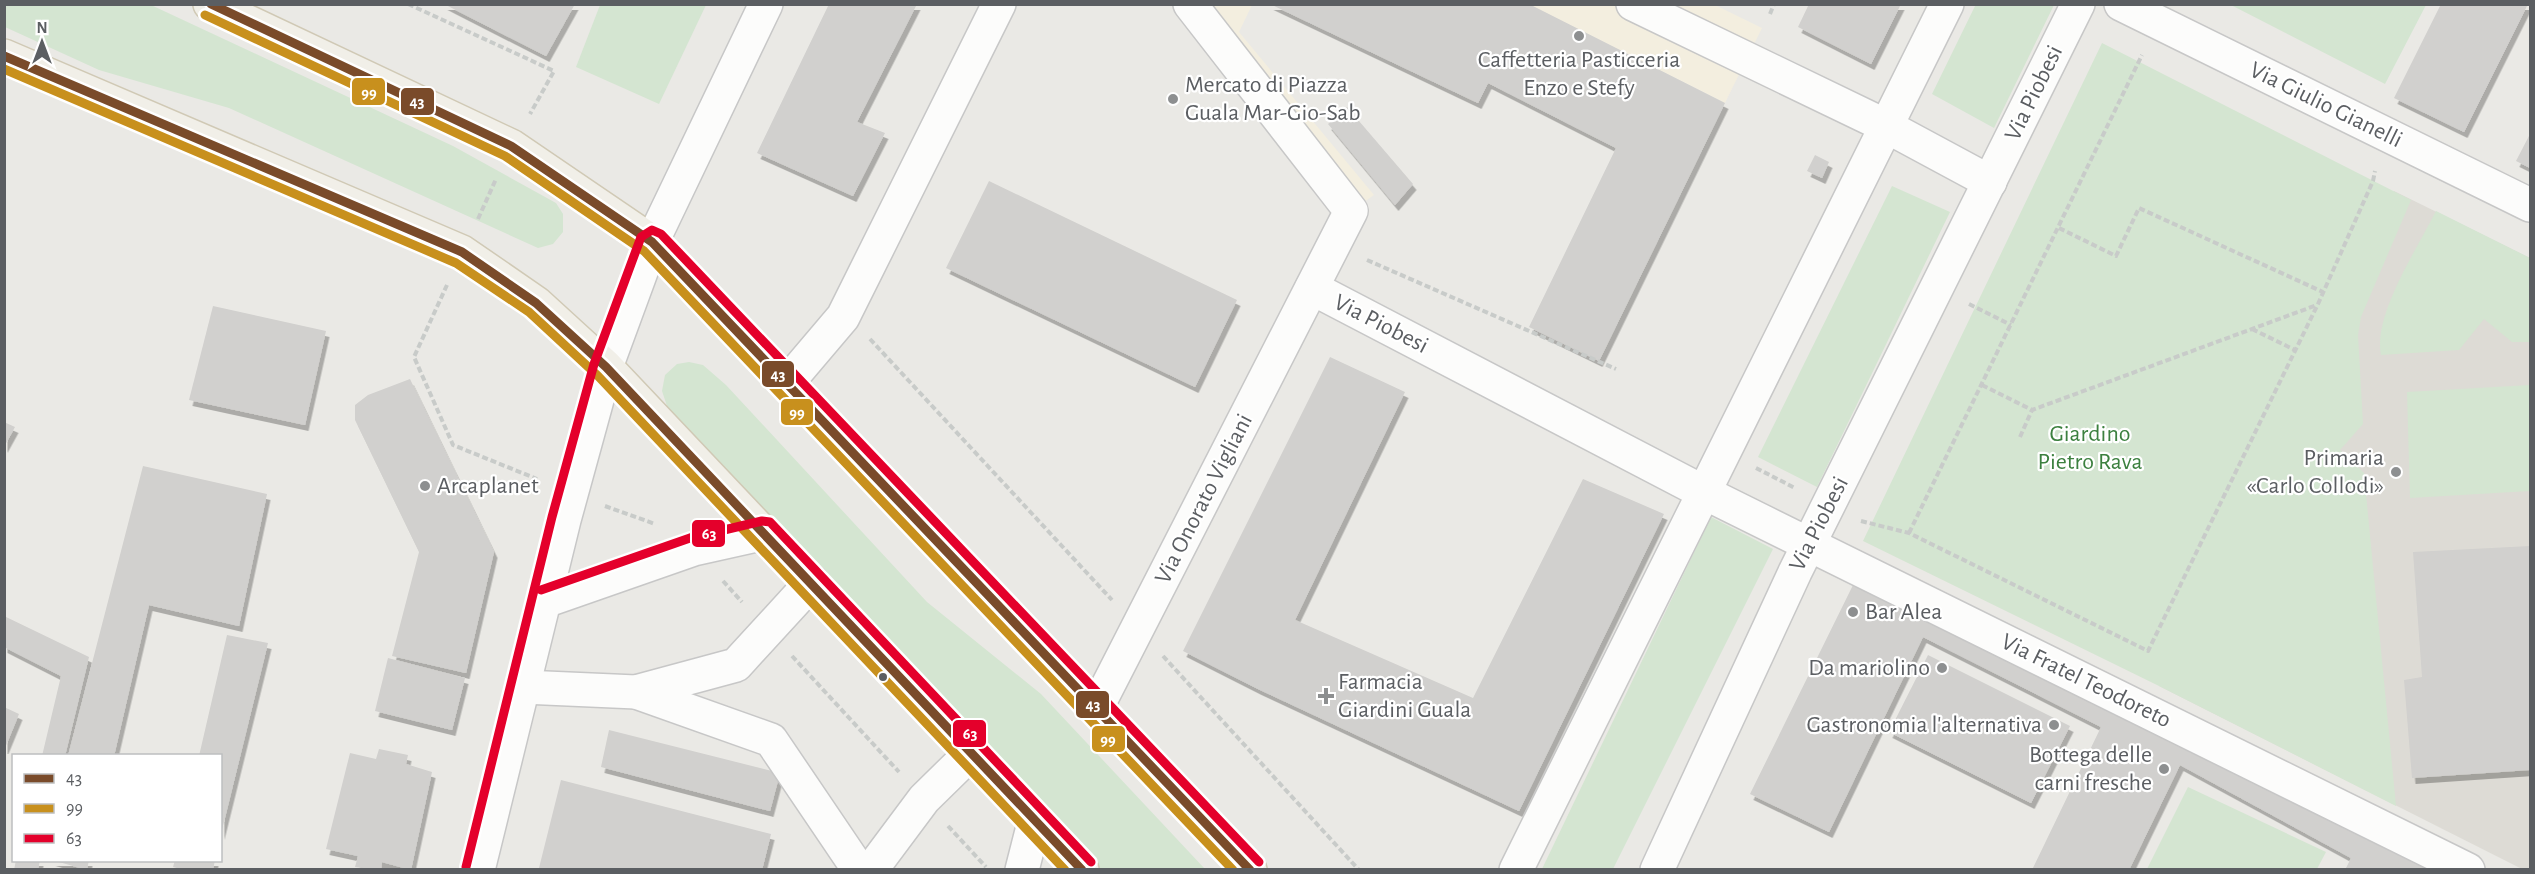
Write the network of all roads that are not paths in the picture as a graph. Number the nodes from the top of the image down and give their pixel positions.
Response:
1 (210, 4) edge
2 (766, 4) edge
3 (999, 4) edge
4 (1190, 4) edge
5 (1633, 4) edge
6 (1947, 4) edge
7 (2078, 4) edge
8 (2121, 4) edge
9 (4, 57) edge
10 (1886, 126) junction
11 (1990, 182) junction
12 (2530, 205) edge
13 (651, 242) junction
14 (1312, 288) junction
15 (606, 368) junction
16 (787, 383) junction
17 (1705, 493) junction
18 (765, 533) junction
19 (1809, 544) junction
20 (812, 582) junction
21 (544, 601) junction
22 (523, 687) junction
23 (636, 692) junction
24 (1096, 709) junction
25 (972, 752) junction
26 (1035, 819) junction
27 (478, 870) edge
28 (859, 870) edge
29 (871, 870) edge
30 (1022, 870) edge
31 (1082, 870) edge
32 (1250, 870) edge
33 (1516, 870) edge
34 (1657, 870) edge
35 (2468, 870) edge

1 - 13 main road
2 - 13 street
3 - 16 street
4 - 14 street, Via Onorato Vigliani
5 - 10 street
6 - 10 street
7 - 11 street, Via Piobesi
8 - 12 street, Via Giulio Gianelli
9 - 15 main road
10 - 11 street
10 - 17 street
11 - 19 street, Via Piobesi
13 - 15 street
13 - 16 main road
14 - 17 street, Via Piobesi
14 - 24 street, Via Onorato Vigliani
15 - 18 main road
15 - 21 street
16 - 24 main road
17 - 19 street, Via Fratel Teodoreto
17 - 33 street
18 - 20 main road
18 - 21 street
19 - 34 street, Via Piobesi
19 - 35 street, Via Fratel Teodoreto
20 - 23 street
20 - 25 main road
21 - 22 street
22 - 23 street
22 - 27 street
23 - 28 street
24 - 32 main road
25 - 26 main road
25 - 29 street
26 - 30 street
26 - 31 main road

